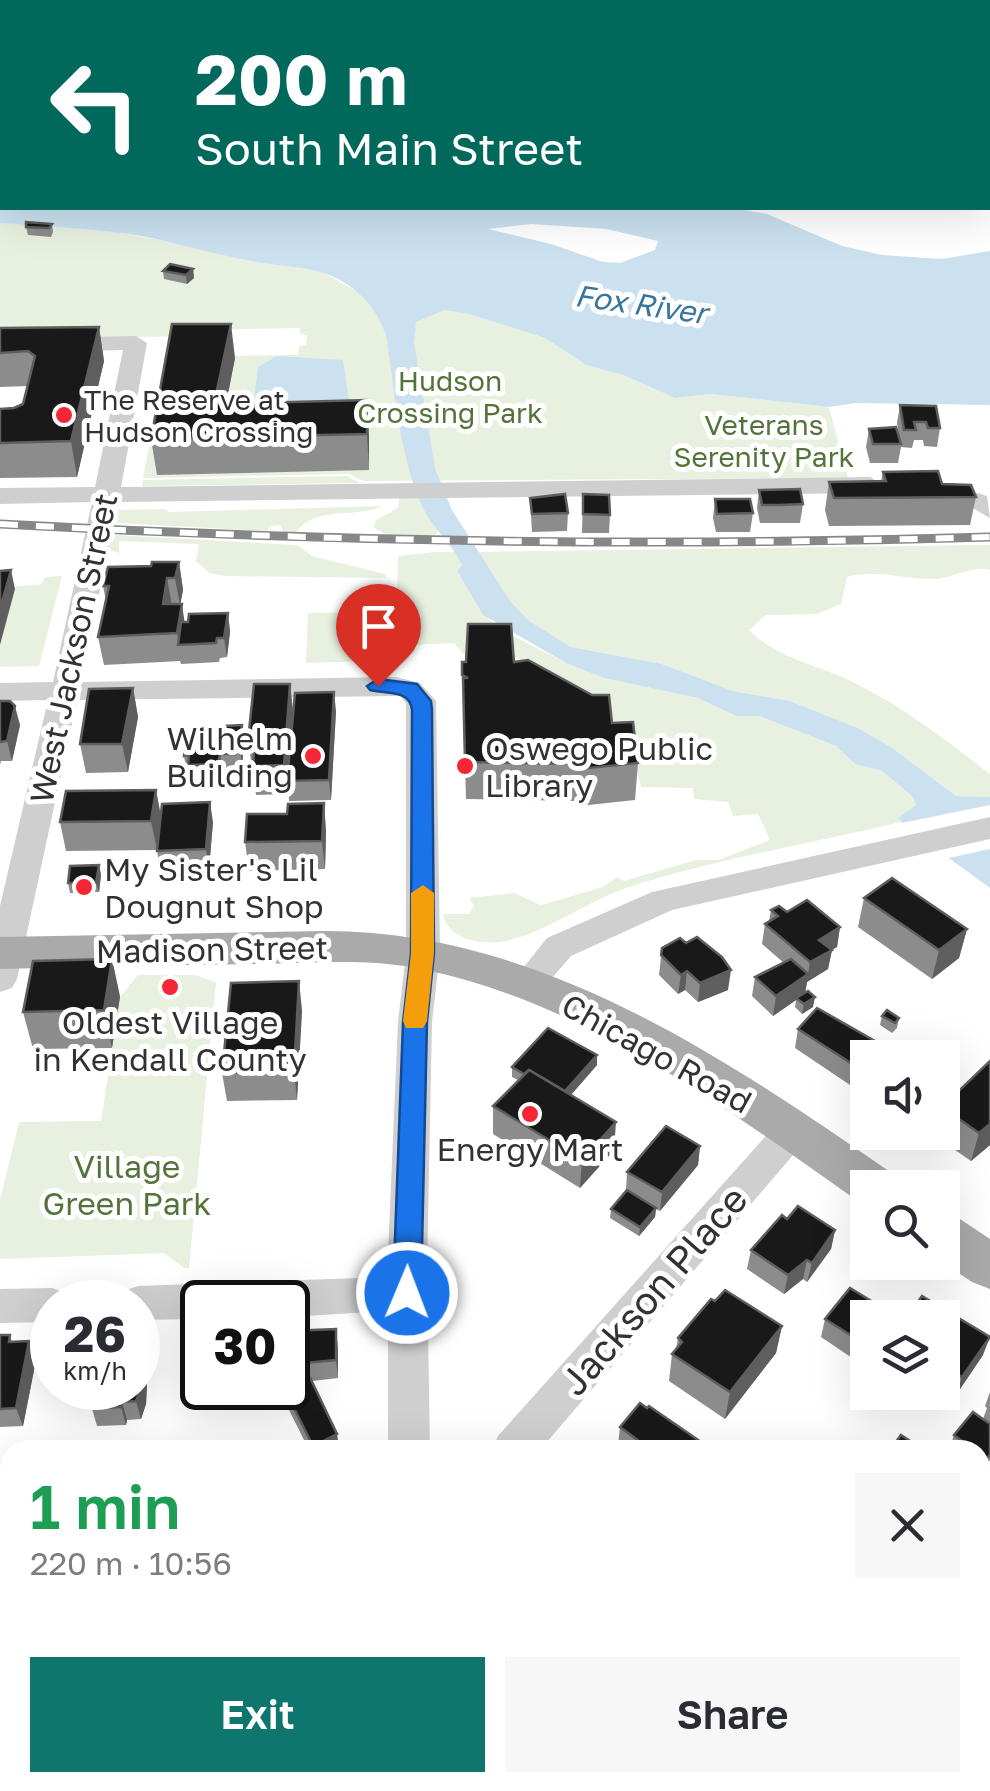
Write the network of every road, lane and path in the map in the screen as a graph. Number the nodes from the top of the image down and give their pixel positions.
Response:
1 (0, 346) edge
2 (105, 495) junction
3 (0, 496) edge
4 (990, 510) edge
5 (65, 690) junction
6 (0, 692) edge
7 (990, 828) edge
8 (423, 953) junction
9 (2, 962) edge
10 (528, 982) junction
11 (793, 1130) junction
12 (850, 1170) edge
13 (960, 1246) edge
14 (990, 1267) edge
15 (407, 1293) junction
16 (160, 1303) edge
17 (30, 1305) edge
18 (0, 1306) edge
19 (409, 1440) edge
20 (522, 1440) edge

1 - 2 street, West Jackson Street
2 - 3 street
2 - 4 street
2 - 5 street, West Jackson Street
5 - 6 street
5 - 8 street
5 - 9 street, West Jackson Street
7 - 10 street
8 - 9 main road, Madison Street
8 - 10 main road, Chicago Road
8 - 15 street
10 - 11 main road, Chicago Road
11 - 12 main road, Chicago Road
11 - 20 street, Jackson Place
13 - 14 main road
15 - 16 street
15 - 19 street
17 - 18 street

